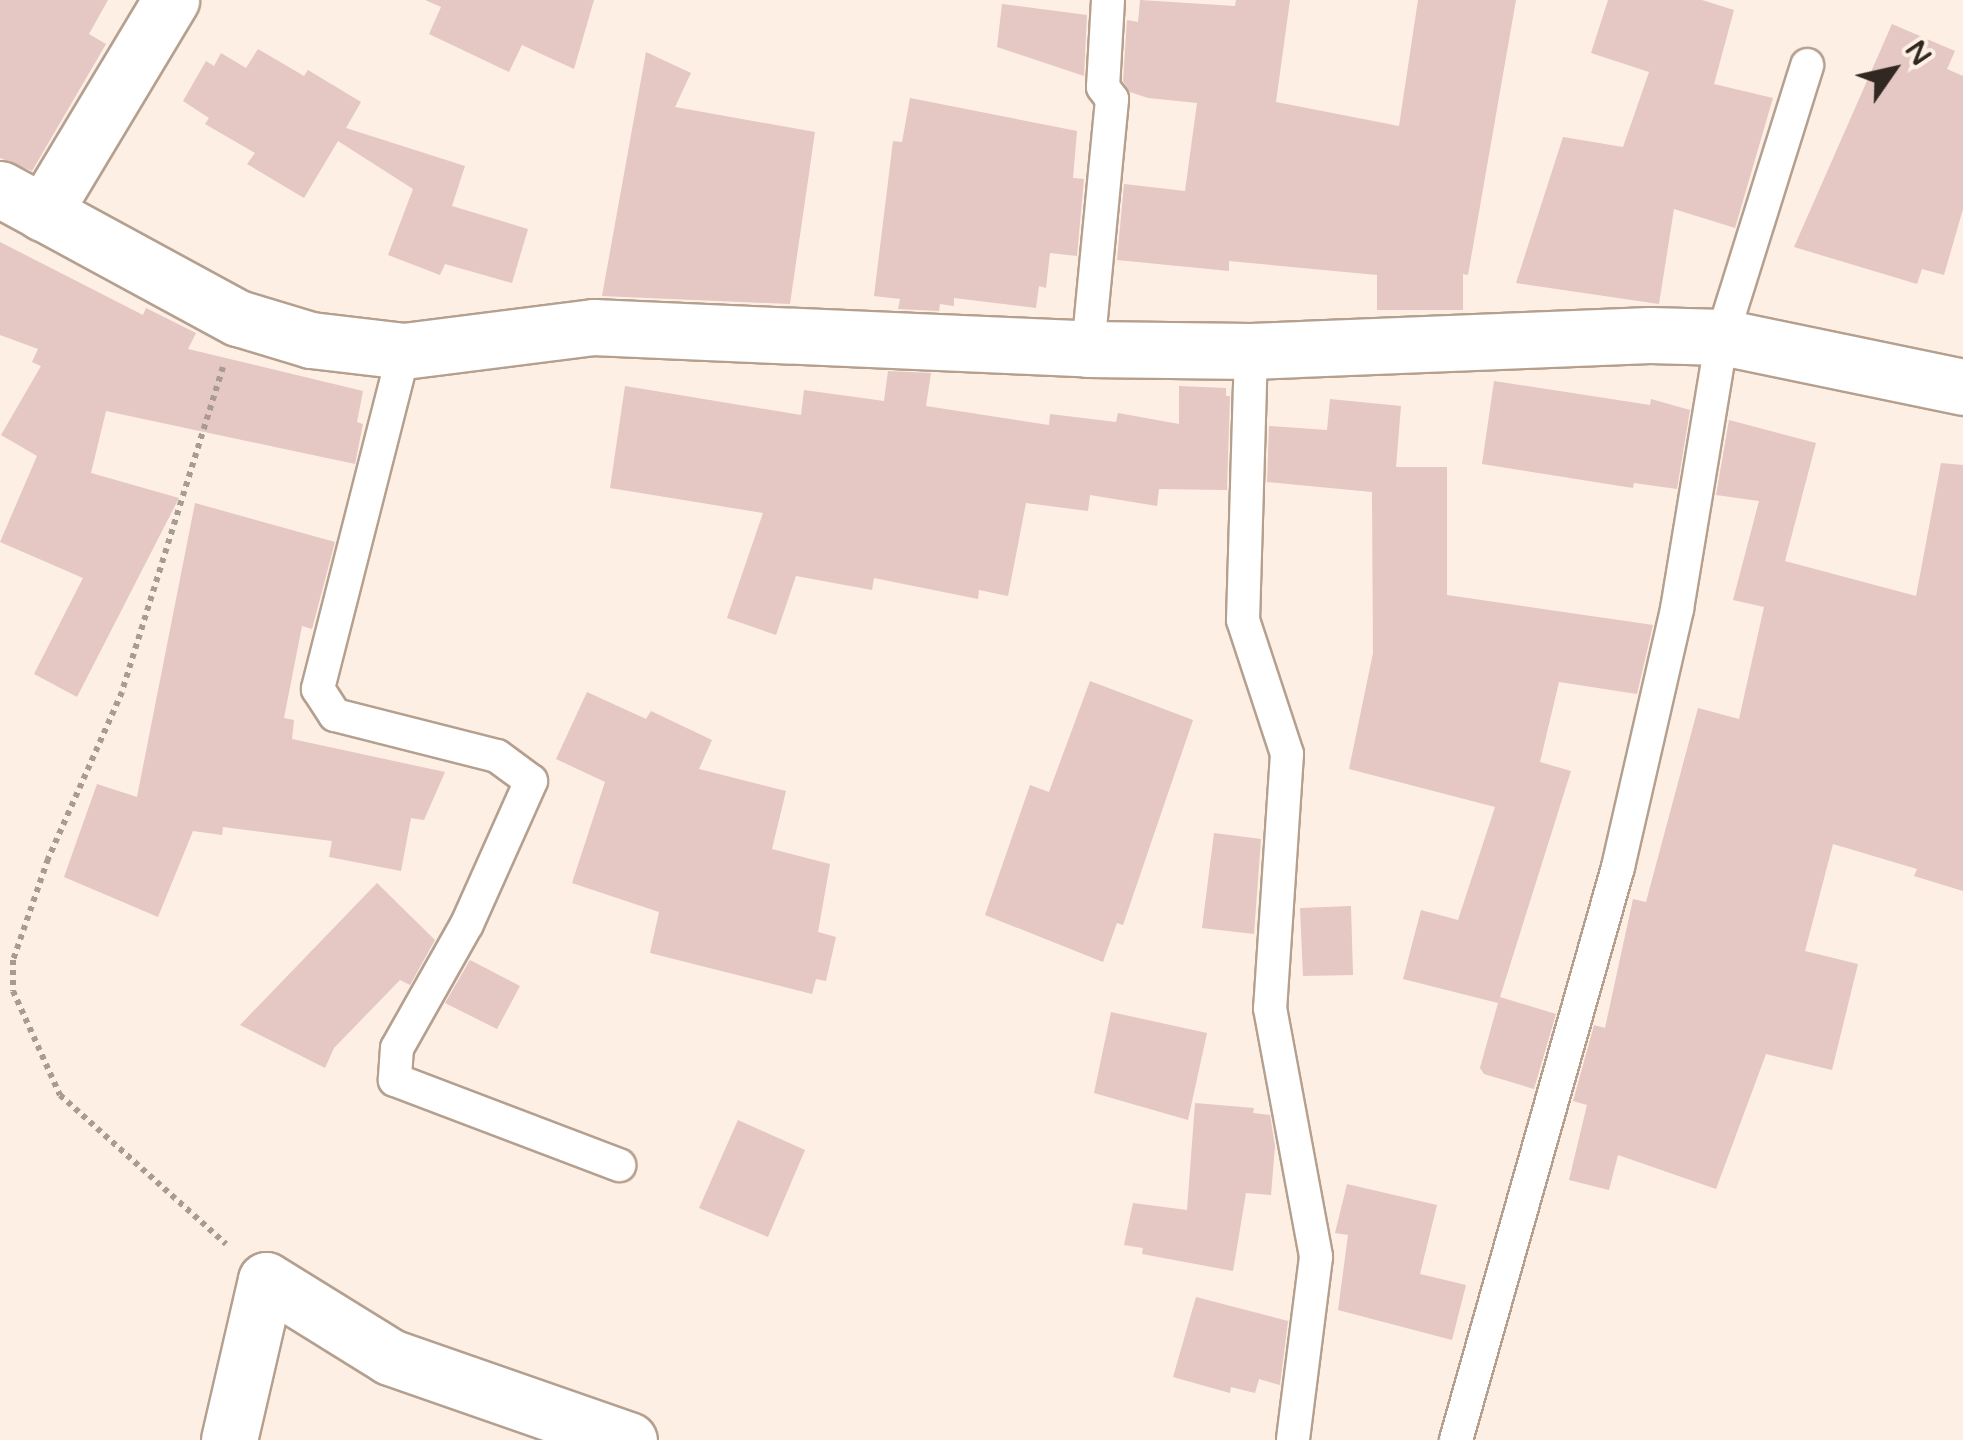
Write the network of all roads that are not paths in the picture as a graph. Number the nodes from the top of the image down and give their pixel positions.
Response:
1 (171, 0) edge
2 (1108, 0) edge
3 (1807, 65) dead end
4 (21, 201) edge
5 (1722, 336) junction
6 (1088, 349) junction
7 (1251, 351) junction
8 (404, 352) junction
9 (1963, 388) edge
10 (619, 1165) dead end
11 (229, 1440) edge
12 (629, 1440) edge
13 (1293, 1440) edge
14 (1456, 1440) edge

1 - 4 street
2 - 6 lane
3 - 5 lane
4 - 8 street
5 - 7 street
5 - 9 street
5 - 14 lane
6 - 7 street
6 - 8 street
7 - 13 lane
8 - 10 lane
11 - 12 street

